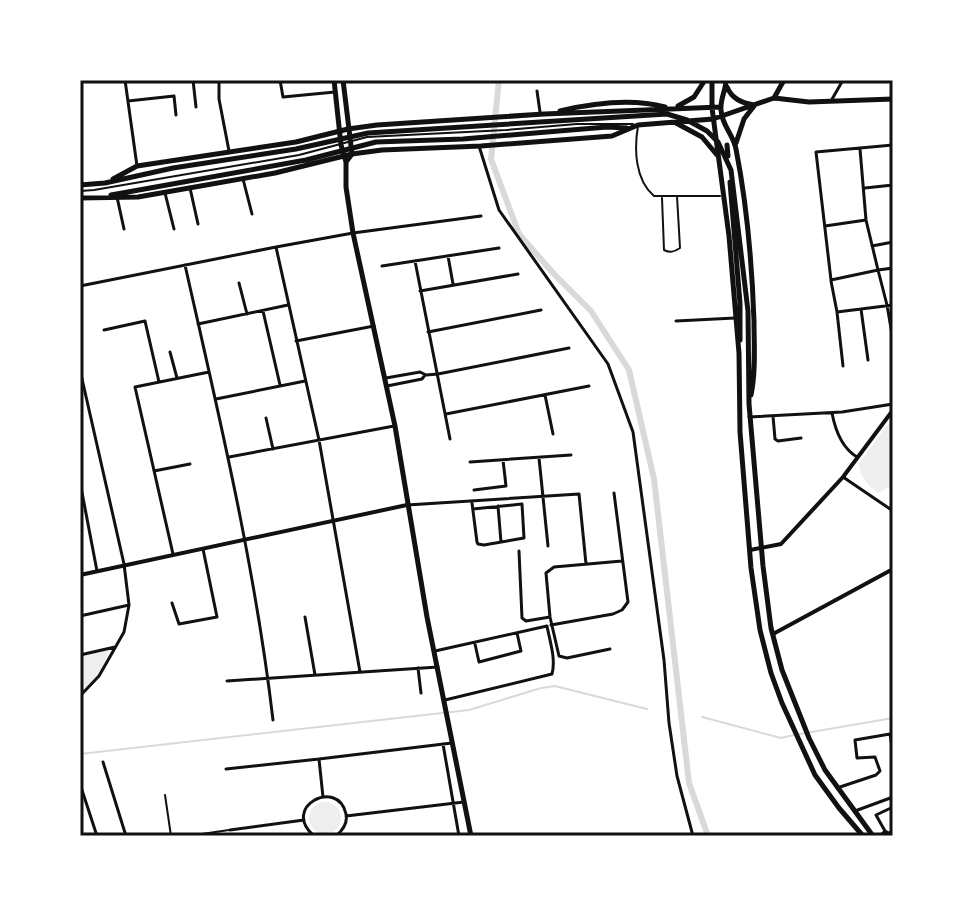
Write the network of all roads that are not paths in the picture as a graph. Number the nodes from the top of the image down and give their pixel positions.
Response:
1 (125, 80) edge
2 (193, 80) edge
3 (219, 80) edge
4 (280, 80) edge
5 (334, 80) edge
6 (343, 80) edge
7 (705, 80) edge
8 (712, 80) edge
9 (784, 80) edge
10 (843, 80) edge
11 (726, 82) edge
12 (537, 91) dead end
13 (335, 92) junction
14 (774, 98) junction
15 (893, 99) edge
16 (128, 101) junction
17 (830, 101) junction
18 (755, 105) junction
19 (196, 107) dead end
20 (721, 107) junction
21 (712, 108) junction
22 (672, 109) junction
23 (542, 114) junction
24 (667, 114) junction
25 (176, 115) dead end
26 (722, 117) junction
27 (713, 119) junction
28 (672, 122) junction
29 (638, 125) junction
30 (543, 128) junction
31 (629, 128) junction
32 (348, 129) junction
33 (339, 131) junction
34 (350, 141) junction
35 (341, 145) junction
36 (727, 145) dead end
37 (893, 145) edge
38 (480, 146) junction
39 (736, 146) junction
40 (860, 149) junction
41 (229, 152) junction
42 (352, 154) junction
43 (345, 159) junction
44 (720, 160) junction
45 (137, 166) junction
46 (243, 179) junction
47 (105, 183) junction
48 (80, 185) edge
49 (893, 185) edge
50 (190, 188) junction
51 (864, 188) junction
52 (80, 191) edge
53 (165, 193) junction
54 (662, 196) junction
55 (677, 196) junction
56 (724, 196) junction
57 (102, 197) junction
58 (117, 197) junction
59 (80, 198) edge
60 (252, 214) dead end
61 (481, 216) dead end
62 (866, 220) junction
63 (198, 224) dead end
64 (825, 226) junction
65 (124, 229) dead end
66 (174, 229) dead end
67 (353, 233) junction
68 (893, 242) edge
69 (872, 246) junction
70 (276, 247) junction
71 (499, 248) dead end
72 (448, 256) junction
73 (415, 261) junction
74 (185, 265) junction
75 (382, 266) dead end
76 (893, 268) edge
77 (878, 270) junction
78 (518, 274) dead end
79 (831, 280) junction
80 (239, 283) dead end
81 (454, 285) junction
82 (80, 286) edge
83 (420, 291) junction
84 (288, 305) junction
85 (890, 305) edge
86 (861, 309) junction
87 (541, 310) dead end
88 (263, 311) junction
89 (837, 312) junction
90 (247, 314) junction
91 (735, 318) junction
92 (676, 321) dead end
93 (198, 324) junction
94 (374, 326) junction
95 (104, 330) dead end
96 (428, 332) junction
97 (893, 340) edge
98 (296, 341) junction
99 (569, 348) dead end
100 (170, 352) dead end
101 (739, 353) junction
102 (868, 360) dead end
103 (843, 366) dead end
104 (80, 370) edge
105 (209, 372) junction
106 (438, 374) junction
107 (426, 375) junction
108 (177, 378) junction
109 (386, 378) junction
110 (305, 381) junction
111 (159, 382) junction
112 (281, 386) junction
113 (387, 386) junction
114 (589, 386) dead end
115 (545, 395) junction
116 (216, 399) junction
117 (749, 404) junction
118 (893, 407) edge
119 (832, 413) junction
120 (446, 414) junction
121 (773, 416) junction
122 (749, 417) junction
123 (266, 418) dead end
124 (395, 426) junction
125 (553, 434) dead end
126 (801, 438) dead end
127 (450, 439) dead end
128 (319, 440) junction
129 (273, 449) junction
130 (571, 455) dead end
131 (229, 457) junction
132 (858, 457) junction
133 (539, 458) junction
134 (503, 460) junction
135 (470, 462) dead end
136 (190, 464) dead end
137 (154, 471) junction
138 (843, 477) junction
139 (80, 482) edge
140 (474, 490) dead end
141 (614, 493) dead end
142 (544, 496) junction
143 (472, 501) junction
144 (407, 505) junction
145 (498, 506) junction
146 (473, 509) junction
147 (893, 511) edge
148 (333, 522) junction
149 (245, 541) junction
150 (502, 543) junction
151 (548, 546) dead end
152 (203, 549) junction
153 (761, 549) junction
154 (750, 550) junction
155 (519, 551) dead end
156 (173, 554) junction
157 (622, 561) junction
158 (124, 564) junction
159 (586, 564) junction
160 (893, 569) edge
161 (97, 571) junction
162 (80, 575) edge
163 (172, 603) dead end
164 (129, 605) junction
165 (80, 616) edge
166 (305, 617) dead end
167 (550, 617) junction
168 (551, 625) junction
169 (517, 633) junction
170 (773, 634) junction
171 (474, 642) junction
172 (116, 646) junction
173 (610, 649) dead end
174 (435, 651) junction
175 (80, 655) edge
176 (438, 667) junction
177 (418, 668) junction
178 (360, 672) junction
179 (315, 675) junction
180 (268, 677) junction
181 (227, 681) dead end
182 (421, 693) dead end
183 (80, 696) edge
184 (445, 700) junction
185 (273, 720) dead end
186 (452, 743) junction
187 (443, 744) junction
188 (893, 753) edge
189 (319, 759) junction
190 (103, 762) dead end
191 (226, 769) dead end
192 (80, 784) edge
193 (837, 788) junction
194 (165, 795) dead end
195 (323, 797) junction
196 (892, 801) edge
197 (464, 802) junction
198 (453, 803) junction
199 (855, 811) junction
200 (346, 816) junction
201 (304, 820) junction
202 (230, 830) joint
203 (885, 831) junction
204 (893, 831) edge
205 (97, 836) edge
206 (126, 836) edge
207 (171, 836) edge
208 (188, 836) edge
209 (314, 836) edge
210 (336, 836) edge
211 (459, 836) edge
212 (471, 836) edge
213 (693, 836) edge
214 (863, 836) edge
215 (873, 836) edge
216 (880, 836) edge

1 - 16 street
2 - 19 street
3 - 41 street
4 - 13 street
5 - 13 main road
6 - 32 main road
7 - 22 main road
7 - 24 main road
8 - 21 main road
9 - 14 main road
10 - 17 street
11 - 18 main road
11 - 20 main road
12 - 23 street
13 - 33 main road
14 - 17 main road
14 - 18 main road
15 - 17 main road
16 - 25 street
16 - 45 street
18 - 26 main road
18 - 39 main road
20 - 21 main road
20 - 26 main road
21 - 22 main road
21 - 27 main road
22 - 23 main road
23 - 30 street
23 - 32 main road
24 - 47 main road
24 - 117 main road
26 - 27 main road
26 - 39 main road
27 - 28 main road
27 - 44 main road
28 - 29 main road
28 - 44 main road
29 - 30 lane
29 - 31 main road
29 - 54 lane
30 - 34 lane
31 - 38 main road
31 - 57 main road
32 - 33 main road
32 - 34 main road
33 - 35 main road
33 - 41 main road
34 - 35 lane
34 - 42 main road
35 - 43 main road
35 - 52 lane
36 - 101 main road
37 - 40 street
38 - 42 main road
38 - 213 street
39 - 117 main road
40 - 51 street
40 - 64 street
41 - 45 main road
42 - 43 main road
43 - 46 main road
43 - 67 main road
44 - 56 main road
45 - 47 main road
46 - 50 main road
46 - 60 street
47 - 48 main road
49 - 51 street
50 - 53 main road
50 - 63 street
51 - 62 street
53 - 58 main road
53 - 66 street
54 - 55 lane
54 - 55 lane
55 - 56 lane
56 - 91 main road
57 - 58 main road
57 - 59 main road
58 - 65 street
61 - 67 street
62 - 64 street
62 - 69 street
64 - 79 street
67 - 70 street
67 - 94 main road
68 - 69 street
69 - 77 street
70 - 74 street
70 - 84 street
71 - 72 street
72 - 73 street
72 - 81 street
73 - 75 street
73 - 83 street
74 - 82 street
74 - 93 street
76 - 77 street
77 - 79 street
77 - 85 street
78 - 81 street
79 - 89 street
80 - 90 street
81 - 83 street
83 - 96 street
84 - 88 street
84 - 98 street
85 - 86 street
85 - 97 street
86 - 89 street
86 - 102 street
87 - 96 street
88 - 90 street
88 - 112 street
89 - 103 street
90 - 93 street
91 - 92 street
91 - 101 main road
93 - 105 street
94 - 98 street
94 - 109 main road
95 - 111 street
96 - 106 street
98 - 110 street
99 - 106 street
100 - 108 street
101 - 154 main road
104 - 158 street
105 - 108 street
105 - 116 street
106 - 107 street
106 - 120 street
107 - 109 street
107 - 113 street
108 - 111 street
109 - 113 main road
110 - 112 street
110 - 128 street
111 - 137 street
112 - 116 street
113 - 124 main road
114 - 115 street
115 - 120 street
115 - 125 street
116 - 131 street
117 - 122 main road
118 - 119 street
118 - 132 street
119 - 121 street
119 - 132 street
120 - 127 street
121 - 122 street
121 - 126 street
122 - 153 main road
123 - 129 street
124 - 128 street
124 - 144 main road
128 - 129 street
128 - 148 street
129 - 131 street
130 - 133 street
131 - 149 street
132 - 138 street
133 - 134 street
133 - 142 street
134 - 135 street
134 - 140 street
136 - 137 street
137 - 156 street
138 - 147 street
138 - 153 street
139 - 161 street
141 - 157 street
142 - 143 street
142 - 151 street
142 - 159 street
143 - 144 street
143 - 146 street
144 - 148 street
144 - 174 main road
145 - 146 street
145 - 150 street
145 - 150 street
146 - 150 street
148 - 149 street
148 - 178 street
149 - 152 street
149 - 180 street
152 - 156 street
152 - 163 street
153 - 154 street
153 - 170 main road
154 - 214 main road
155 - 167 street
156 - 158 street
157 - 159 street
157 - 168 street
158 - 161 street
158 - 164 street
159 - 167 street
160 - 170 street
161 - 162 street
164 - 165 street
164 - 172 street
166 - 179 street
167 - 168 street
168 - 173 street
169 - 171 street
169 - 171 street
169 - 184 street
170 - 193 main road
171 - 174 street
172 - 175 street
172 - 183 street
174 - 176 main road
176 - 177 street
176 - 184 main road
177 - 178 street
177 - 182 street
178 - 179 street
179 - 180 street
180 - 181 street
180 - 185 street
184 - 186 main road
186 - 187 street
186 - 197 main road
187 - 189 street
187 - 198 street
188 - 193 street
189 - 191 street
189 - 195 street
190 - 206 street
192 - 205 street
193 - 199 main road
194 - 207 lane
195 - 200 street
195 - 201 street
196 - 199 street
196 - 203 street
197 - 198 street
197 - 212 main road
198 - 200 street
198 - 211 street
199 - 215 main road
200 - 210 street
201 - 202 street
201 - 209 street
202 - 208 lane
203 - 204 street
203 - 216 street

